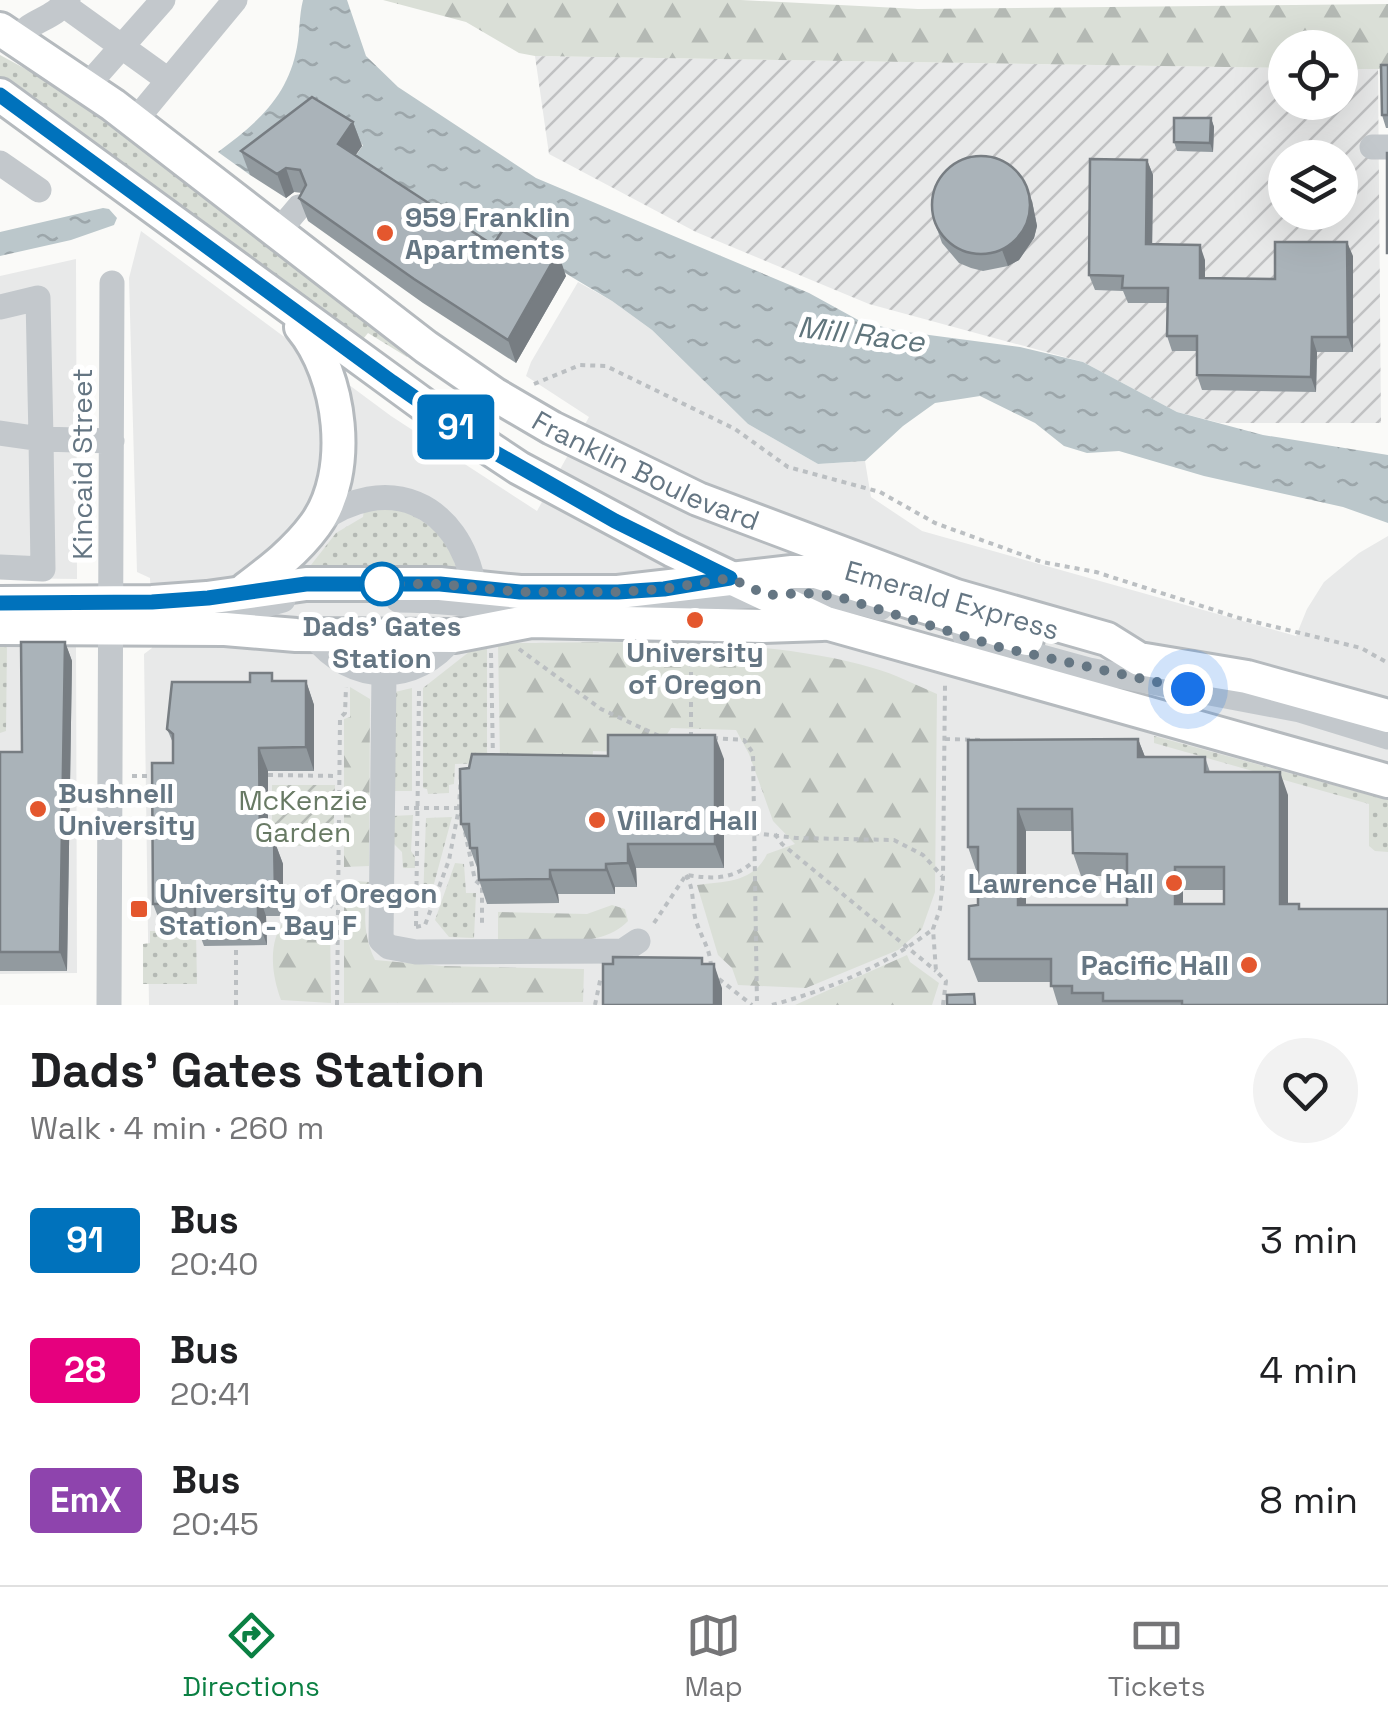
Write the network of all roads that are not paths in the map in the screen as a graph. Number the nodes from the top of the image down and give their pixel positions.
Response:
1 (163, 0) edge
2 (236, 0) edge
3 (66, 2) edge
4 (8, 34) edge
5 (123, 46) junction
6 (168, 80) junction
7 (86, 86) junction
8 (0, 96) edge
9 (134, 122) junction
10 (0, 163) edge
11 (38, 190) dead end
12 (300, 206) edge
13 (278, 234) junction
14 (112, 284) dead end
15 (279, 300) junction
16 (0, 307) edge
17 (0, 433) edge
18 (41, 439) junction
19 (112, 441) junction
20 (317, 523) junction
21 (0, 567) edge
22 (730, 578) junction
23 (767, 595) junction
24 (0, 603) edge
25 (234, 604) junction
26 (486, 608) junction
27 (0, 614) edge
28 (112, 615) junction
29 (826, 624) junction
30 (0, 628) edge
31 (313, 635) junction
32 (454, 636) junction
33 (1140, 659) junction
34 (384, 673) junction
35 (1388, 716) edge
36 (1388, 737) edge
37 (1388, 781) edge
38 (638, 941) road end
39 (109, 1005) edge

1 - 5 street
2 - 6 street
3 - 4 street
3 - 5 street
4 - 7 main road, Franklin Boulevard
5 - 6 street
5 - 7 street
6 - 9 street
7 - 9 main road, Franklin Boulevard
8 - 15 main road, Franklin Boulevard
9 - 13 main road, Franklin Boulevard
10 - 11 street
12 - 13 street
13 - 33 main road, Franklin Boulevard
14 - 19 street, Kincaid Street
15 - 20 main road
15 - 22 main road, Franklin Boulevard
16 - 18 street
17 - 18 street
18 - 19 street
18 - 21 street
19 - 28 street, Kincaid Street
20 - 25 main road
20 - 26 street
22 - 23 main road, Franklin Boulevard
22 - 26 main road
22 - 33 main road
23 - 26 street, Emerald Express
23 - 29 main road, Franklin Boulevard
23 - 36 street, Emerald Express
24 - 28 main road
25 - 26 main road
25 - 28 main road
26 - 29 main road
26 - 32 main road
27 - 28 street
28 - 30 main road
28 - 31 main road
28 - 39 street, Kincaid Street
29 - 37 main road, Franklin Boulevard
31 - 32 main road
31 - 34 street
32 - 34 street
33 - 35 main road, Franklin Boulevard
34 - 38 street

